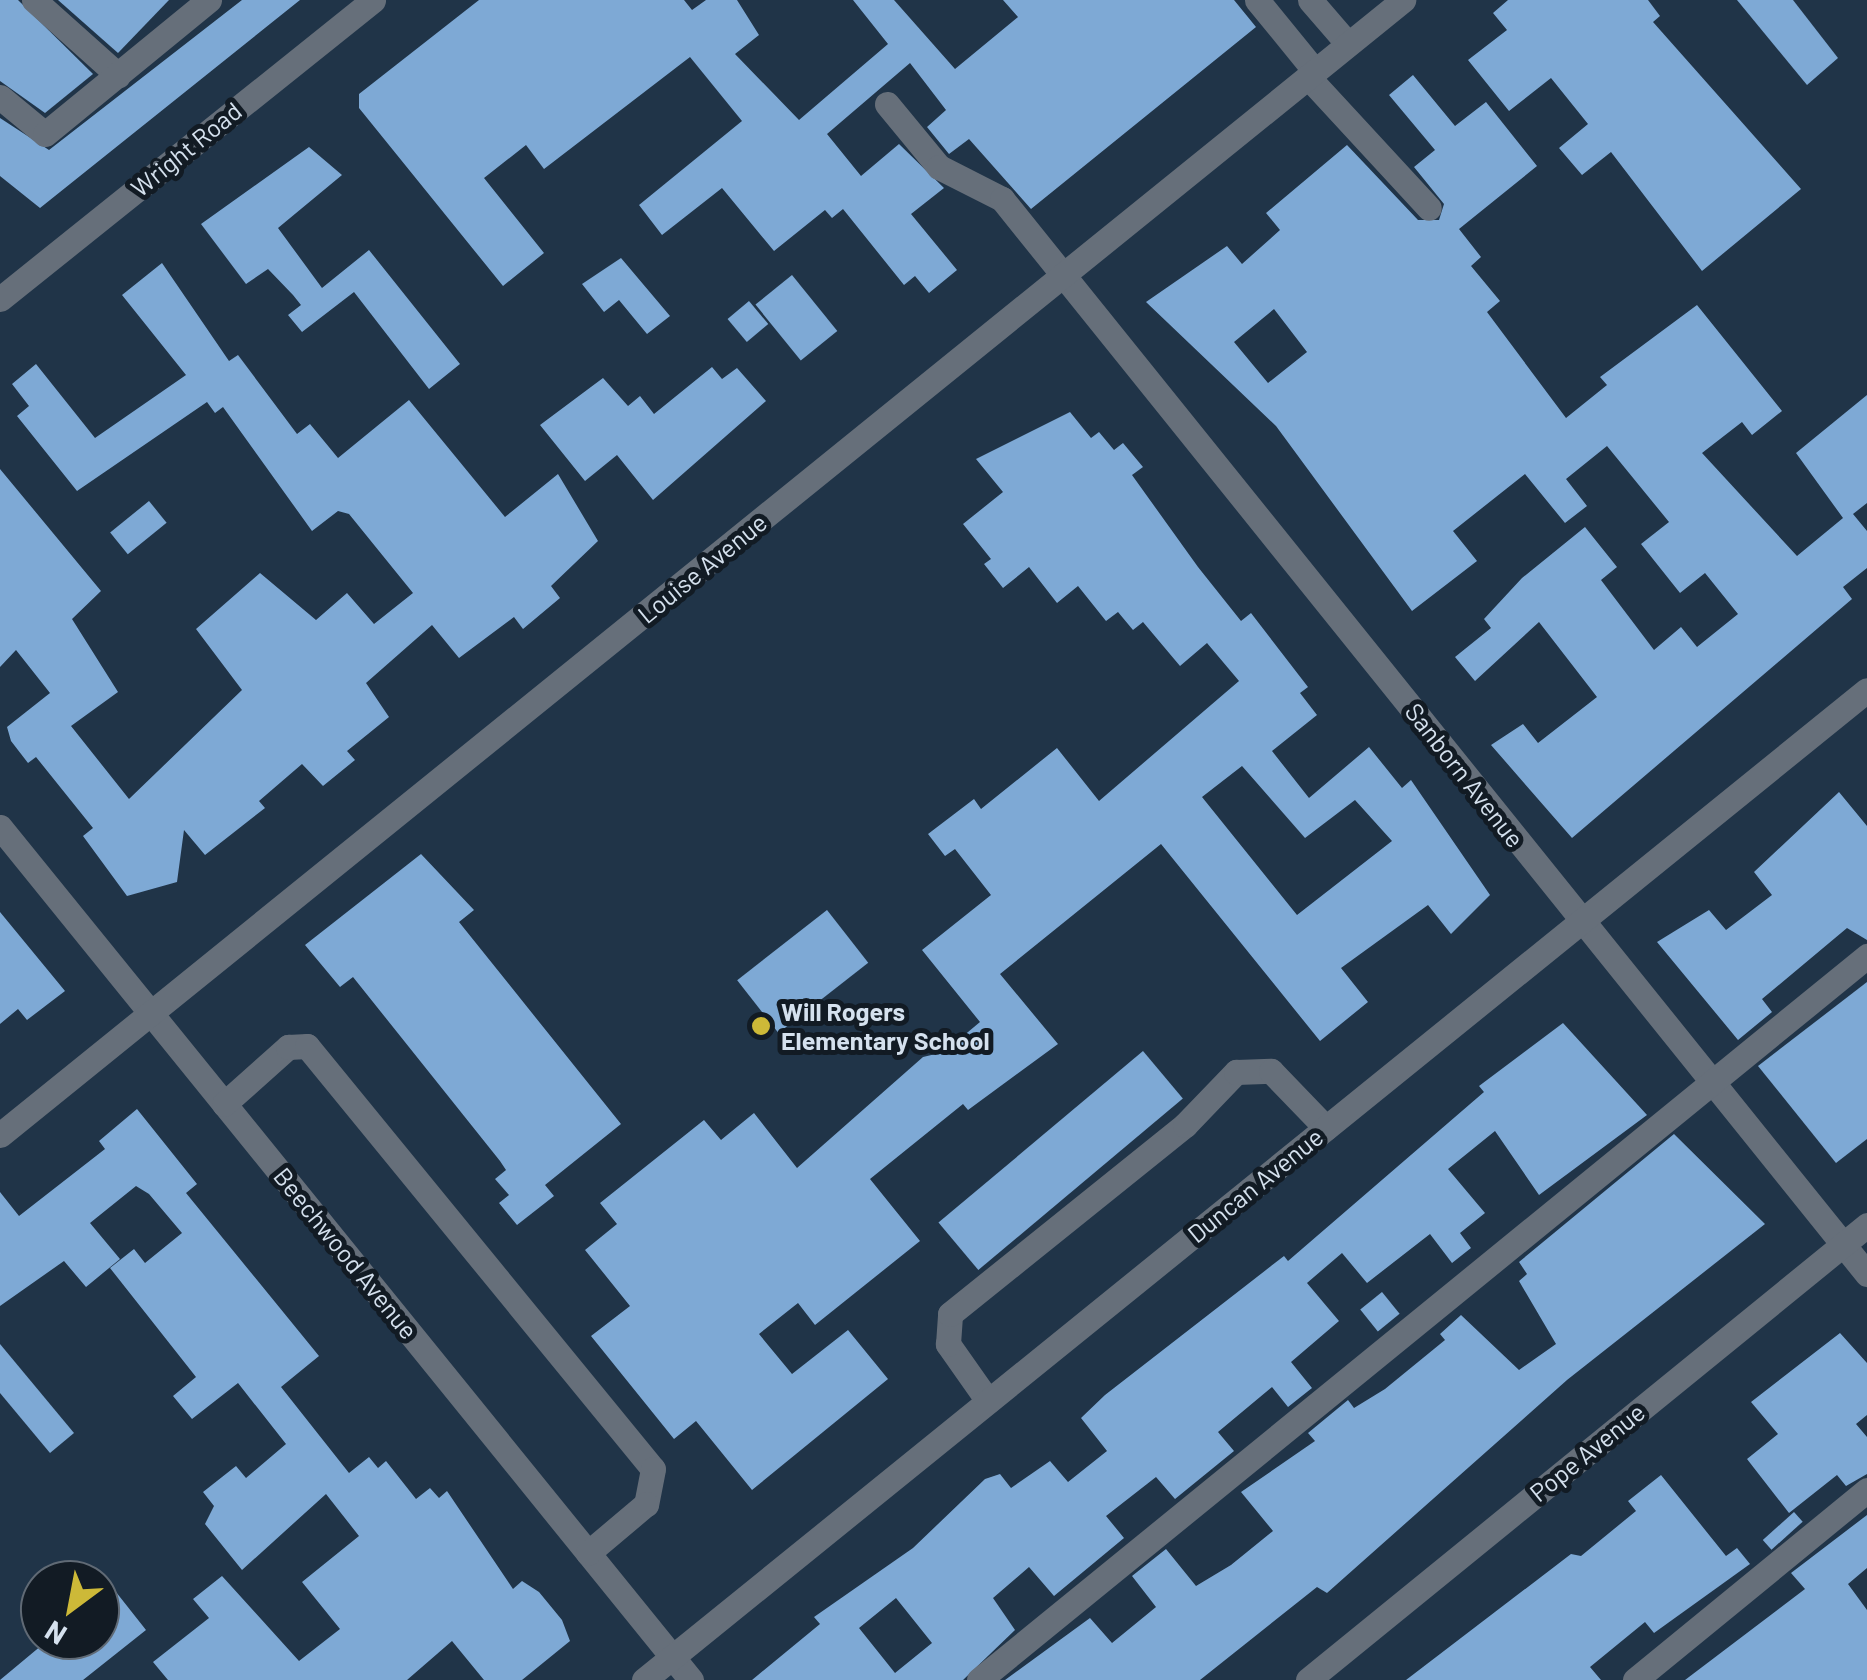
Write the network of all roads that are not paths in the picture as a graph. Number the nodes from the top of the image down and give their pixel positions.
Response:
1 (34, 0) edge
2 (372, 0) edge
3 (1257, 0) edge
4 (1310, 0) edge
5 (1403, 0) edge
6 (196, 4) edge
7 (1348, 44) junction
8 (1312, 74) junction
9 (118, 75) junction
10 (0, 97) edge
11 (886, 104) dead end
12 (1429, 208) dead end
13 (1058, 279) junction
14 (0, 299) edge
15 (1867, 690) edge
16 (0, 827) edge
17 (1580, 922) junction
18 (1867, 956) edge
19 (151, 1013) junction
20 (1709, 1081) junction
21 (224, 1104) junction
22 (1326, 1128) junction
23 (0, 1135) edge
24 (1867, 1225) edge
25 (1842, 1244) junction
26 (1867, 1274) edge
27 (988, 1401) junction
28 (1867, 1490) edge
29 (588, 1553) junction
30 (672, 1657) junction
31 (644, 1680) edge
32 (691, 1680) edge
33 (979, 1680) edge
34 (1308, 1680) edge
35 (1635, 1680) edge

1 - 9 street
2 - 14 street, Wright Road
3 - 8 street
4 - 7 street
5 - 7 street, Louise Avenue
6 - 9 street
7 - 8 street, Louise Avenue
8 - 12 street
8 - 13 street, Louise Avenue
9 - 10 street
11 - 13 street, Sanborn Avenue
13 - 17 street, Sanborn Avenue
13 - 19 street, Louise Avenue
15 - 17 street, Duncan Avenue
16 - 19 street, Beechwood Avenue
17 - 20 street, Sanborn Avenue
17 - 22 street, Duncan Avenue
18 - 20 street
19 - 21 street, Beechwood Avenue
19 - 23 street, Louise Avenue
20 - 25 street, Sanborn Avenue
20 - 33 street
21 - 29 street, Beechwood Avenue
21 - 29 street
22 - 27 street, Duncan Avenue
22 - 27 street
24 - 25 street, Pope Avenue
25 - 26 street, Sanborn Avenue
25 - 34 street, Pope Avenue
27 - 30 street, Duncan Avenue
28 - 35 street
29 - 30 street, Beechwood Avenue
30 - 31 street, Duncan Avenue
30 - 32 street, Beechwood Avenue

